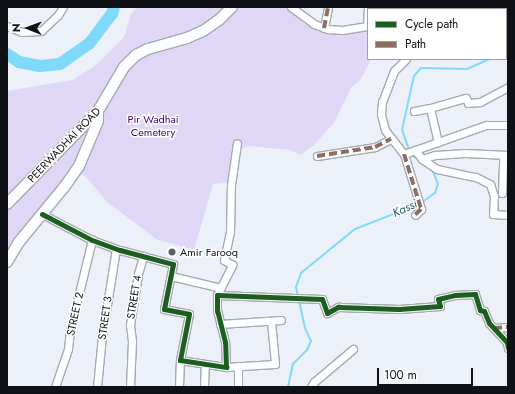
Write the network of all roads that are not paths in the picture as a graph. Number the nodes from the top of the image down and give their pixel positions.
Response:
1 (63, 7) edge
2 (232, 7) edge
3 (291, 7) edge
4 (328, 7) edge
5 (7, 26) edge
6 (367, 26) edge
7 (324, 28) junction
8 (405, 60) edge
9 (508, 87) edge
10 (430, 108) junction
11 (98, 111) junction
12 (414, 111) dead end
13 (508, 125) edge
14 (391, 139) junction
15 (438, 142) junction
16 (237, 143) dead end
17 (415, 150) junction
18 (404, 154) junction
19 (506, 155) edge
20 (317, 156) dead end
21 (422, 159) junction
22 (502, 193) dead end
23 (7, 204) edge
24 (42, 214) junction
25 (415, 215) dead end
26 (508, 215) edge
27 (92, 240) junction
28 (116, 249) junction
29 (143, 256) junction
30 (7, 262) edge
31 (171, 276) junction
32 (221, 288) junction
33 (217, 295) junction
34 (281, 320) dead end
35 (270, 321) junction
36 (220, 324) junction
37 (508, 327) edge
38 (494, 328) junction
39 (508, 348) edge
40 (353, 350) dead end
41 (180, 360) junction
42 (205, 364) junction
43 (238, 366) junction
44 (226, 367) junction
45 (55, 387) edge
46 (97, 387) edge
47 (130, 387) edge
48 (179, 387) edge
49 (204, 387) edge
50 (238, 387) edge
51 (311, 387) edge

1 - 5 street
2 - 11 main road, PEERWADHAI ROAD
3 - 7 street
4 - 7 street
6 - 7 street
8 - 14 street
9 - 10 street
10 - 12 street
10 - 15 street
11 - 23 main road, PEERWADHAI ROAD
11 - 24 main road
13 - 15 street
14 - 18 street
14 - 20 street
15 - 17 street
16 - 32 street
17 - 18 street
17 - 21 street
18 - 25 street
19 - 21 street
19 - 22 street
21 - 26 street
24 - 27 street
24 - 30 main road
27 - 28 street
27 - 45 street, STREET 2
28 - 29 street
28 - 46 street, STREET 3
29 - 31 street
29 - 47 street, STREET 4
31 - 32 street
31 - 41 street
32 - 33 street
33 - 36 street
33 - 38 street
34 - 35 street
35 - 36 street
35 - 43 street
36 - 44 street
37 - 38 street
38 - 39 street
40 - 51 street
41 - 42 street
41 - 48 street
42 - 44 street
42 - 49 street
43 - 44 street
43 - 50 street

